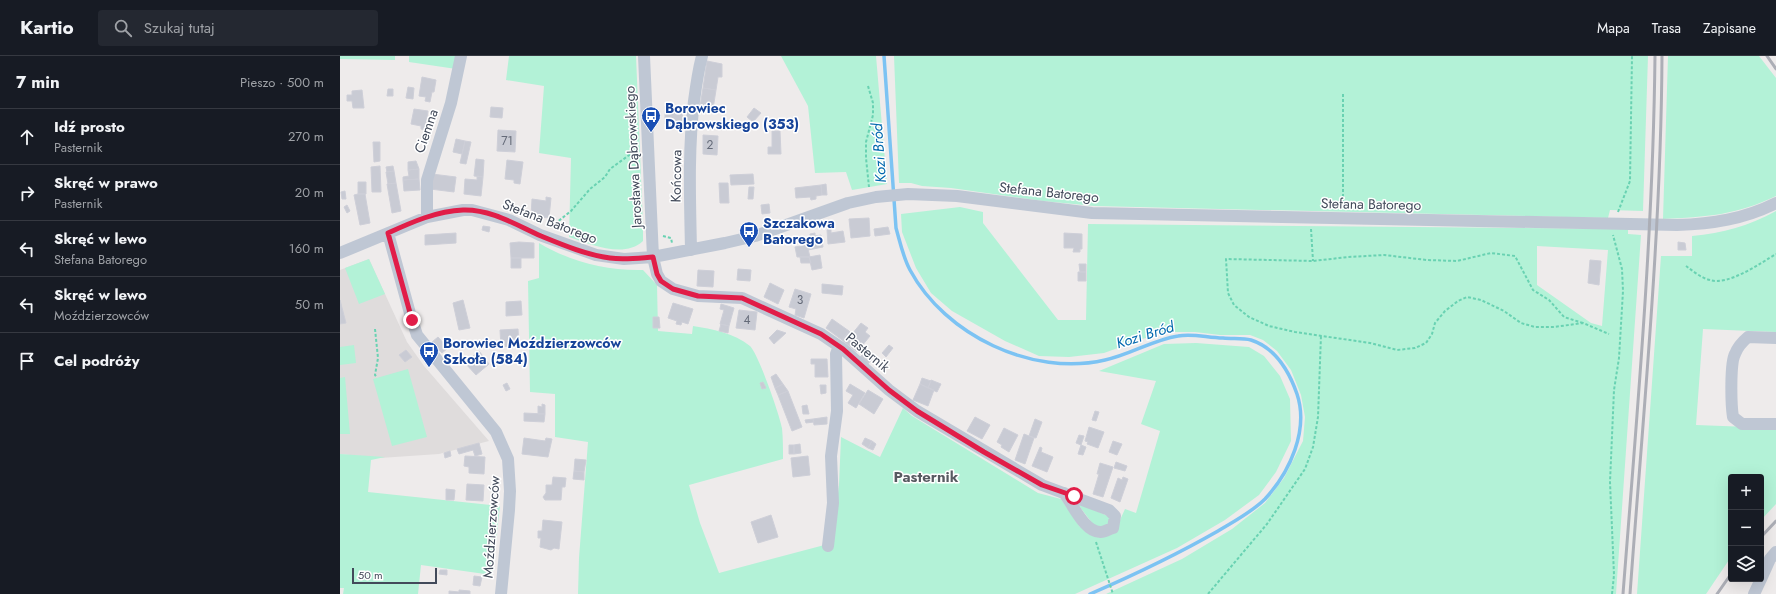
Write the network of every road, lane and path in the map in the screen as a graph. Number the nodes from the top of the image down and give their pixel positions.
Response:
1 (461, 56) edge
2 (644, 56) edge
3 (702, 56) edge
4 (1632, 56) edge
5 (868, 86) dead end
6 (1343, 92) dead end
7 (646, 130) junction
8 (873, 198) junction
9 (1776, 203) edge
10 (427, 217) junction
11 (1311, 218) junction
12 (1342, 219) junction
13 (1612, 224) junction
14 (388, 233) junction
15 (540, 235) junction
16 (691, 250) junction
17 (340, 253) edge
18 (1776, 254) edge
19 (653, 257) junction
20 (1313, 261) junction
21 (1686, 266) dead end
22 (1583, 323) junction
23 (375, 329) dead end
24 (1609, 334) dead end
25 (1321, 335) junction
26 (1776, 338) edge
27 (838, 346) junction
28 (377, 378) dead end
29 (1776, 424) edge
30 (1064, 493) junction
31 (1093, 531) junction
32 (828, 546) dead end
33 (1776, 552) edge
34 (1764, 572) edge
35 (1760, 582) edge
36 (501, 594) edge
37 (1112, 594) edge
38 (1208, 594) edge
39 (1612, 594) edge
40 (1754, 594) edge

1 - 10 street, Ciemna
2 - 7 street, Jarosława Dąbrowskiego
3 - 16 street, Końcowa
4 - 13 path
5 - 8 path
6 - 12 path
7 - 15 path
7 - 19 street, Jarosława Dąbrowskiego
8 - 11 street, Stefana Batorego
8 - 16 street, Stefana Batorego
9 - 13 street, Stefana Batorego
10 - 14 street, Stefana Batorego
10 - 15 street, Stefana Batorego
11 - 12 street, Stefana Batorego
11 - 20 path
12 - 13 street, Stefana Batorego
13 - 39 path
14 - 17 street, Stefana Batorego
14 - 36 street, Moździerzowców
15 - 19 street, Stefana Batorego
16 - 19 street, Stefana Batorego
18 - 21 path
19 - 27 street, Pasternik
20 - 22 path
20 - 25 path
22 - 24 path
22 - 25 path
23 - 28 path
25 - 38 path
26 - 29 street
27 - 30 street, Pasternik
27 - 32 street
30 - 31 street
30 - 31 street, Pasternik
31 - 37 path
33 - 34 street
35 - 40 street

